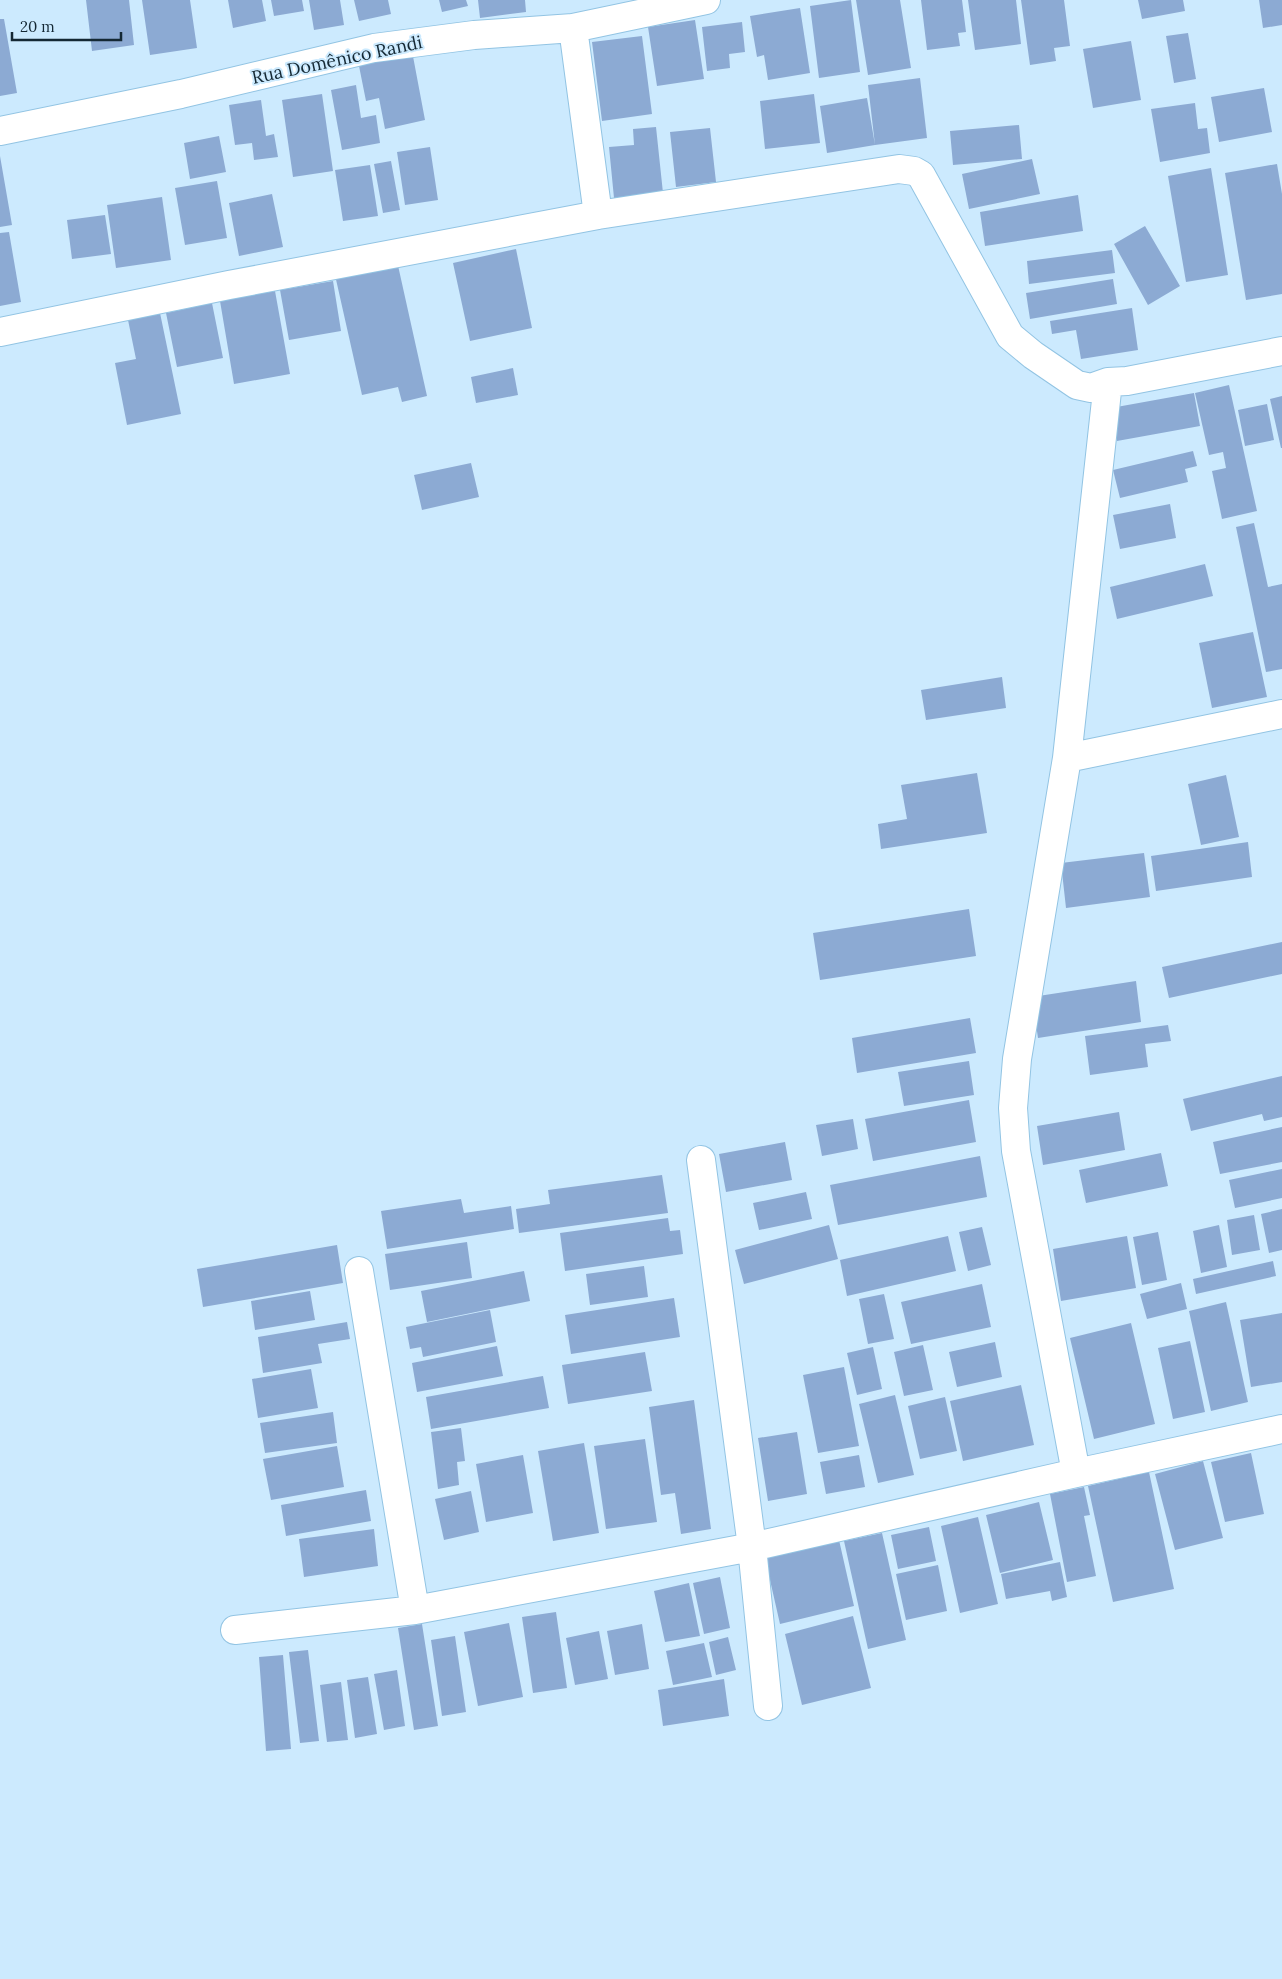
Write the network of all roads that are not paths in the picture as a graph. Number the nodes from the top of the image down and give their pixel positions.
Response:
1 (706, 0) edge
2 (572, 28) junction
3 (0, 131) edge
4 (598, 214) junction
5 (0, 332) edge
6 (1282, 351) edge
7 (1108, 382) junction
8 (1282, 714) edge
9 (1067, 758) junction
10 (701, 1160) dead end
11 (359, 1271) dead end
12 (1282, 1429) edge
13 (1076, 1473) junction
14 (752, 1547) junction
15 (415, 1610) junction
16 (235, 1630) dead end
17 (768, 1706) dead end

1 - 2 street, Rua Domênico Randi
2 - 3 street, Rua Domênico Randi
2 - 4 street
4 - 5 street
4 - 7 street
6 - 7 street
7 - 9 street
8 - 9 street
9 - 13 street
10 - 14 street
11 - 15 street
12 - 13 street
13 - 14 street
14 - 15 street
14 - 17 street
15 - 16 street

